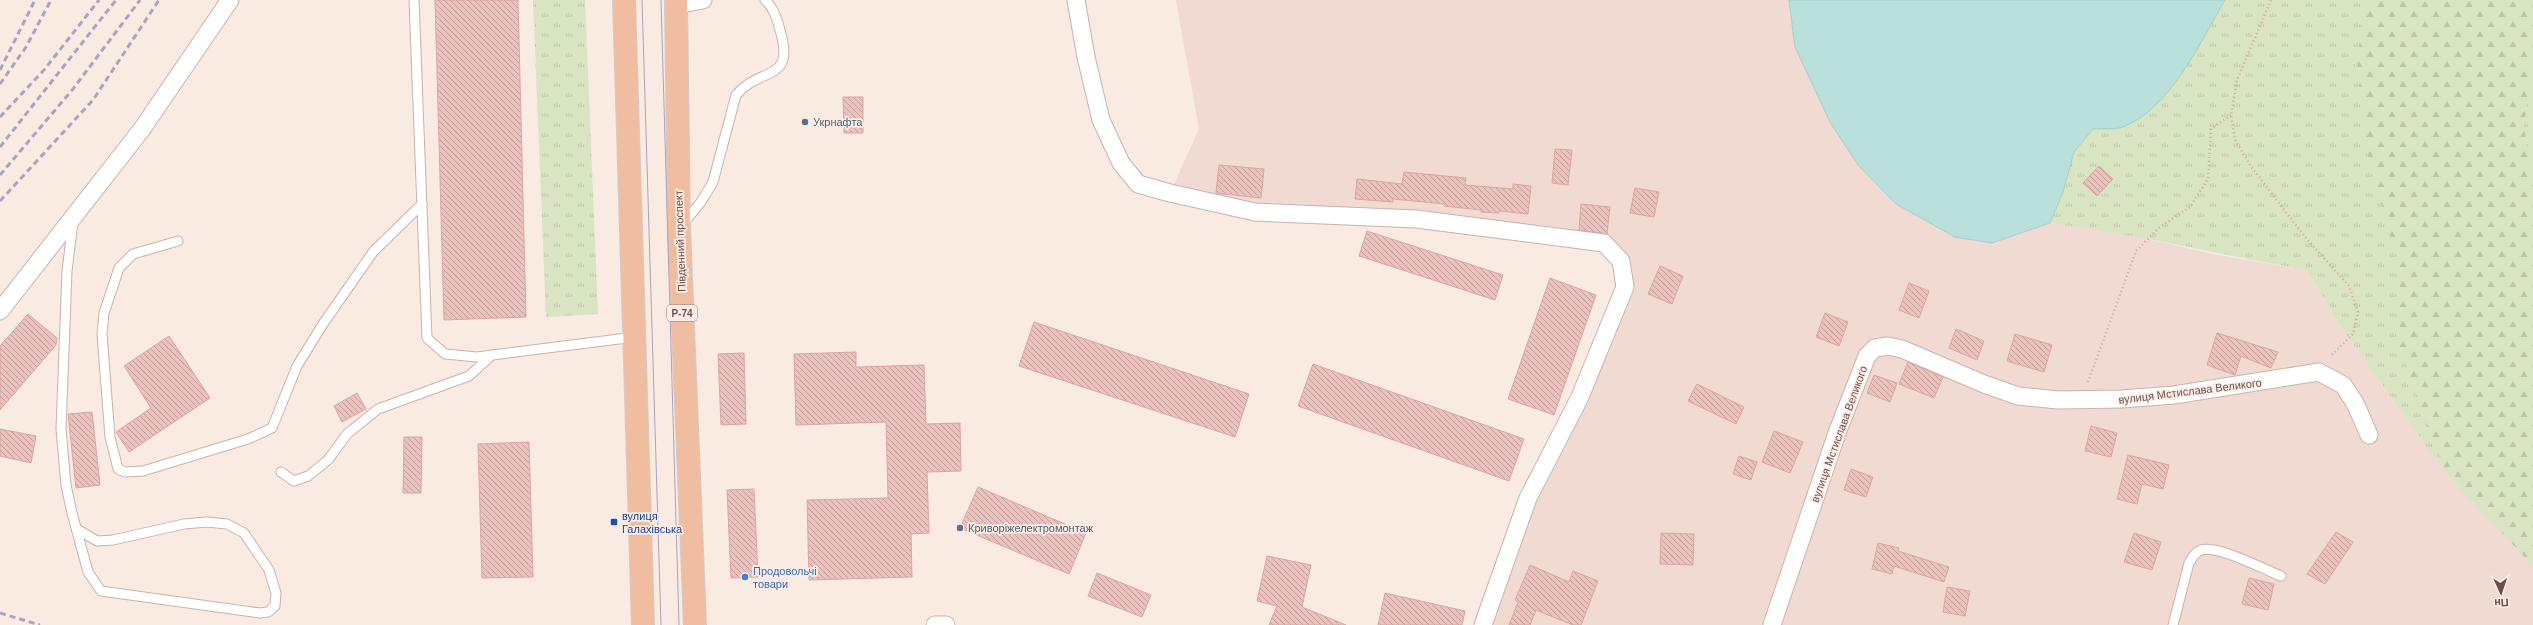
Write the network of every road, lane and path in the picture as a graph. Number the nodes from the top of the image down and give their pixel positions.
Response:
1 (230, 0) edge
2 (414, 0) edge
3 (624, 0) edge
4 (703, 0) edge
5 (764, 0) edge
6 (1076, 0) edge
7 (2271, 0) edge
8 (676, 2) edge
9 (2232, 115) junction
10 (422, 204) junction
11 (73, 217) junction
12 (679, 229) junction
13 (178, 241) dead end
14 (0, 312) edge
15 (635, 337) junction
16 (492, 355) junction
17 (2319, 372) junction
18 (2081, 401) junction
19 (2368, 435) dead end
20 (281, 472) dead end
21 (77, 529) junction
22 (2281, 576) dead end
23 (643, 625) edge
24 (695, 625) edge
25 (935, 625) edge
26 (940, 625) edge
27 (946, 625) edge
28 (1484, 625) edge
29 (1772, 625) edge
30 (2173, 625) edge

1 - 11 street
2 - 10 lane
3 - 15 main road
4 - 8 street
5 - 12 lane
6 - 28 street
7 - 9 path
8 - 12 main road, Південний проспект / Р-74
9 - 17 path
9 - 18 path
10 - 13 lane
10 - 16 lane
11 - 14 street
11 - 21 lane
12 - 24 main road, Південний проспект / Р-74
15 - 16 lane
15 - 23 main road
16 - 20 lane
17 - 18 street, вулиця Мстислава Великого
17 - 19 street
18 - 29 street, вулиця Мстислава Великого
21 - 21 lane
22 - 30 lane
25 - 26 street
26 - 27 street

